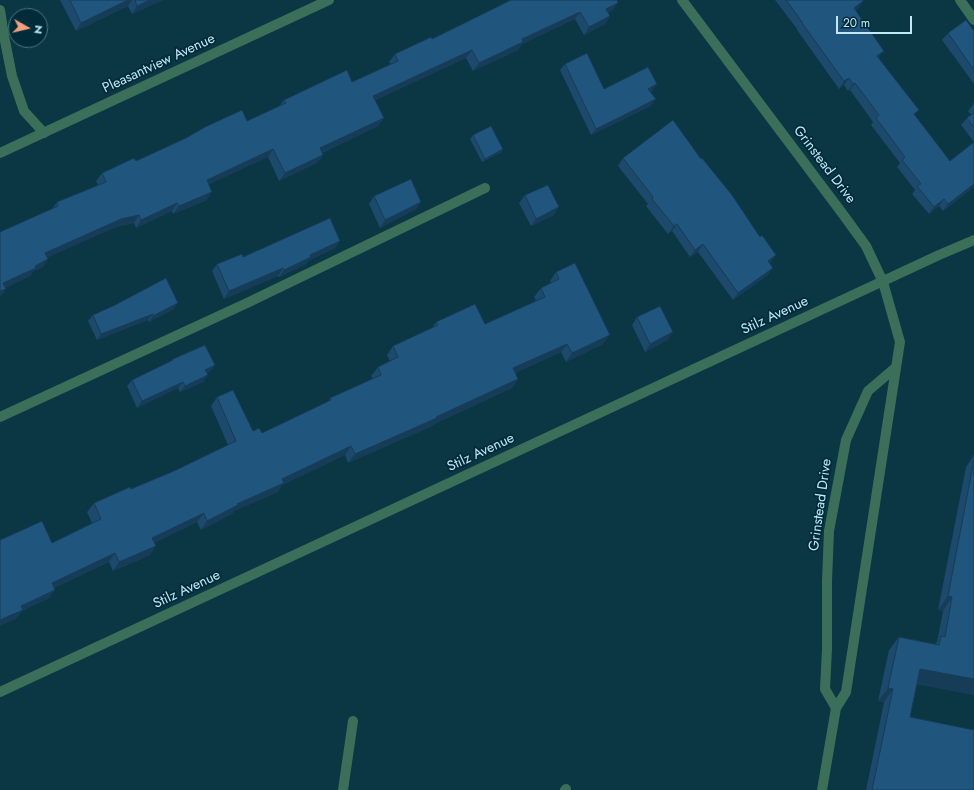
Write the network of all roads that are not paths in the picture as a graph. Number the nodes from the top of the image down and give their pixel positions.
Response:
1 (329, 0) edge
2 (682, 0) edge
3 (960, 0) edge
4 (0, 10) edge
5 (974, 20) edge
6 (44, 133) junction
7 (0, 153) edge
8 (485, 188) dead end
9 (974, 240) edge
10 (883, 282) junction
11 (895, 368) junction
12 (0, 417) edge
13 (0, 692) edge
14 (836, 708) junction
15 (353, 721) dead end
16 (343, 790) edge
17 (822, 790) edge

1 - 6 street, Pleasantview Avenue
2 - 10 street, Grinstead Drive
3 - 5 street
4 - 6 street
6 - 7 street, Pleasantview Avenue
8 - 12 street
9 - 10 street, Stilz Avenue
10 - 11 street, Grinstead Drive
10 - 13 street, Stilz Avenue
11 - 14 street, Grinstead Drive
11 - 14 street, Grinstead Drive
14 - 17 street, Grinstead Drive
15 - 16 street

